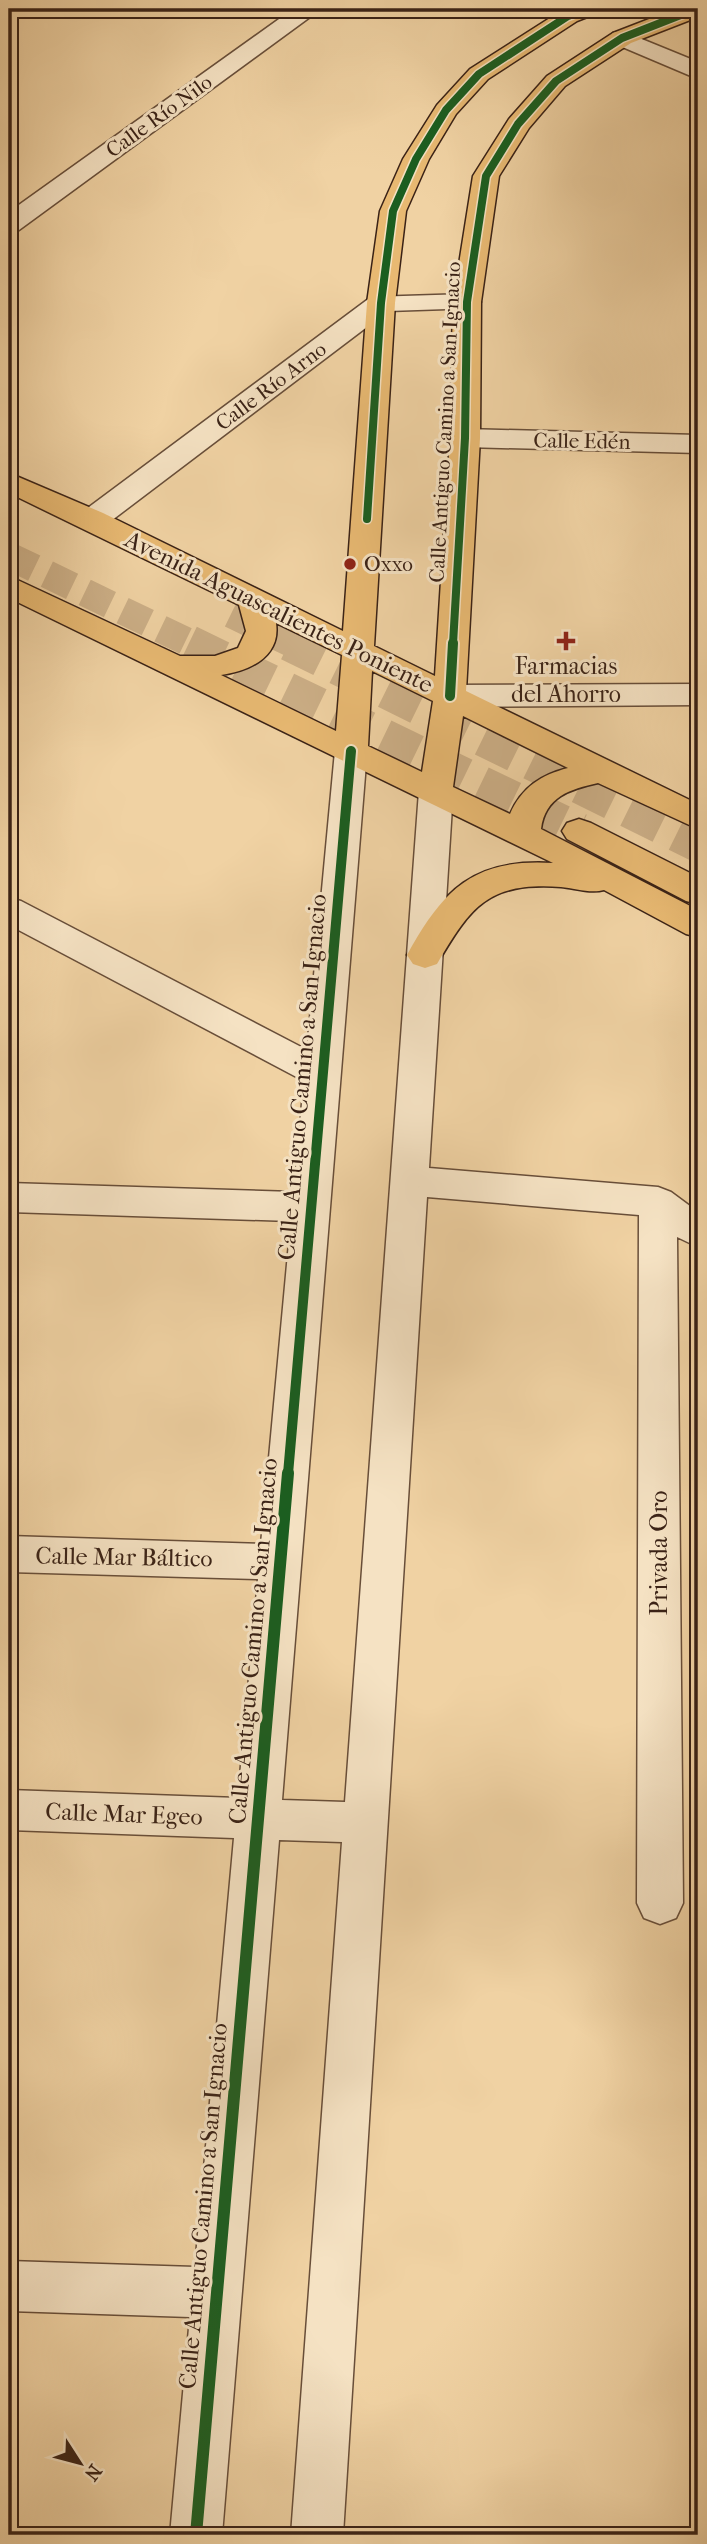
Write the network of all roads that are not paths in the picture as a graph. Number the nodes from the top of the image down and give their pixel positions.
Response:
1 (309, 9) edge
2 (586, 9) edge
3 (696, 9) edge
4 (622, 38) junction
5 (698, 71) edge
6 (9, 223) edge
7 (467, 302) junction
8 (382, 303) junction
9 (465, 438) junction
10 (698, 444) edge
11 (9, 482) edge
12 (9, 511) edge
13 (92, 520) junction
14 (10, 588) edge
15 (241, 606) junction
16 (359, 652) junction
17 (174, 666) junction
18 (698, 694) edge
19 (450, 696) junction
20 (351, 751) junction
21 (600, 771) junction
22 (436, 791) junction
23 (698, 818) edge
24 (579, 831) tunnel mouth
25 (523, 834) junction
26 (628, 886) junction
27 (698, 892) edge
28 (13, 914) edge
29 (698, 925) edge
30 (425, 955) junction
31 (323, 1075) junction
32 (409, 1181) junction
33 (9, 1197) edge
34 (658, 1202) junction
35 (312, 1207) junction
36 (698, 1232) edge
37 (9, 1555) edge
38 (281, 1562) junction
39 (9, 1810) edge
40 (258, 1819) junction
41 (366, 1823) junction
42 (660, 1903) dead end
43 (9, 2286) edge
44 (217, 2293) junction
45 (196, 2535) edge
46 (317, 2535) edge

1 - 6 street, Calle Río Nilo
2 - 8 main road, Calle Antiguo Camino a San Ignacio
3 - 4 main road, Calle Antiguo Camino a San Ignacio
4 - 5 street
4 - 7 main road, Calle Antiguo Camino a San Ignacio
7 - 8 street
7 - 9 main road, Calle Antiguo Camino a San Ignacio
8 - 13 street, Calle Río Arno
8 - 16 main road, Calle Antiguo Camino a San Ignacio
9 - 10 street, Calle Edén
9 - 19 main road, Calle Antiguo Camino a San Ignacio
11 - 13 main road, Avenida Aguascalientes Poniente
12 - 15 main road, Avenida Aguascalientes Poniente
13 - 15 main road, Avenida Aguascalientes Poniente
14 - 17 main road
15 - 16 main road, Avenida Aguascalientes Poniente
15 - 17 main road
16 - 19 main road, Avenida Aguascalientes Poniente
16 - 20 main road, Calle Antiguo Camino a San Ignacio
17 - 20 main road
18 - 19 street
19 - 21 main road, Avenida Aguascalientes Poniente
19 - 22 main road, Calle Antiguo Camino a San Ignacio
20 - 22 main road
20 - 31 street, Calle Antiguo Camino a San Ignacio
21 - 23 main road, Avenida Aguascalientes Poniente
21 - 25 main road
22 - 25 main road
22 - 30 street, Calle Antiguo Camino a San Ignacio
24 - 27 main road
25 - 26 main road
26 - 29 main road
26 - 30 main road
28 - 31 street
30 - 32 street, Calle Antiguo Camino a San Ignacio
31 - 35 street, Calle Antiguo Camino a San Ignacio
32 - 34 street
32 - 41 street, Calle Antiguo Camino a San Ignacio
33 - 35 street
34 - 36 street
34 - 42 street, Privada Oro
35 - 38 street, Calle Antiguo Camino a San Ignacio
37 - 38 street, Calle Mar Báltico
38 - 40 street, Calle Antiguo Camino a San Ignacio
39 - 40 street, Calle Mar Egeo
40 - 41 street, Calle Mar Egeo
40 - 44 street, Calle Antiguo Camino a San Ignacio
41 - 46 street, Calle Antiguo Camino a San Ignacio
43 - 44 street
44 - 45 street, Calle Antiguo Camino a San Ignacio

